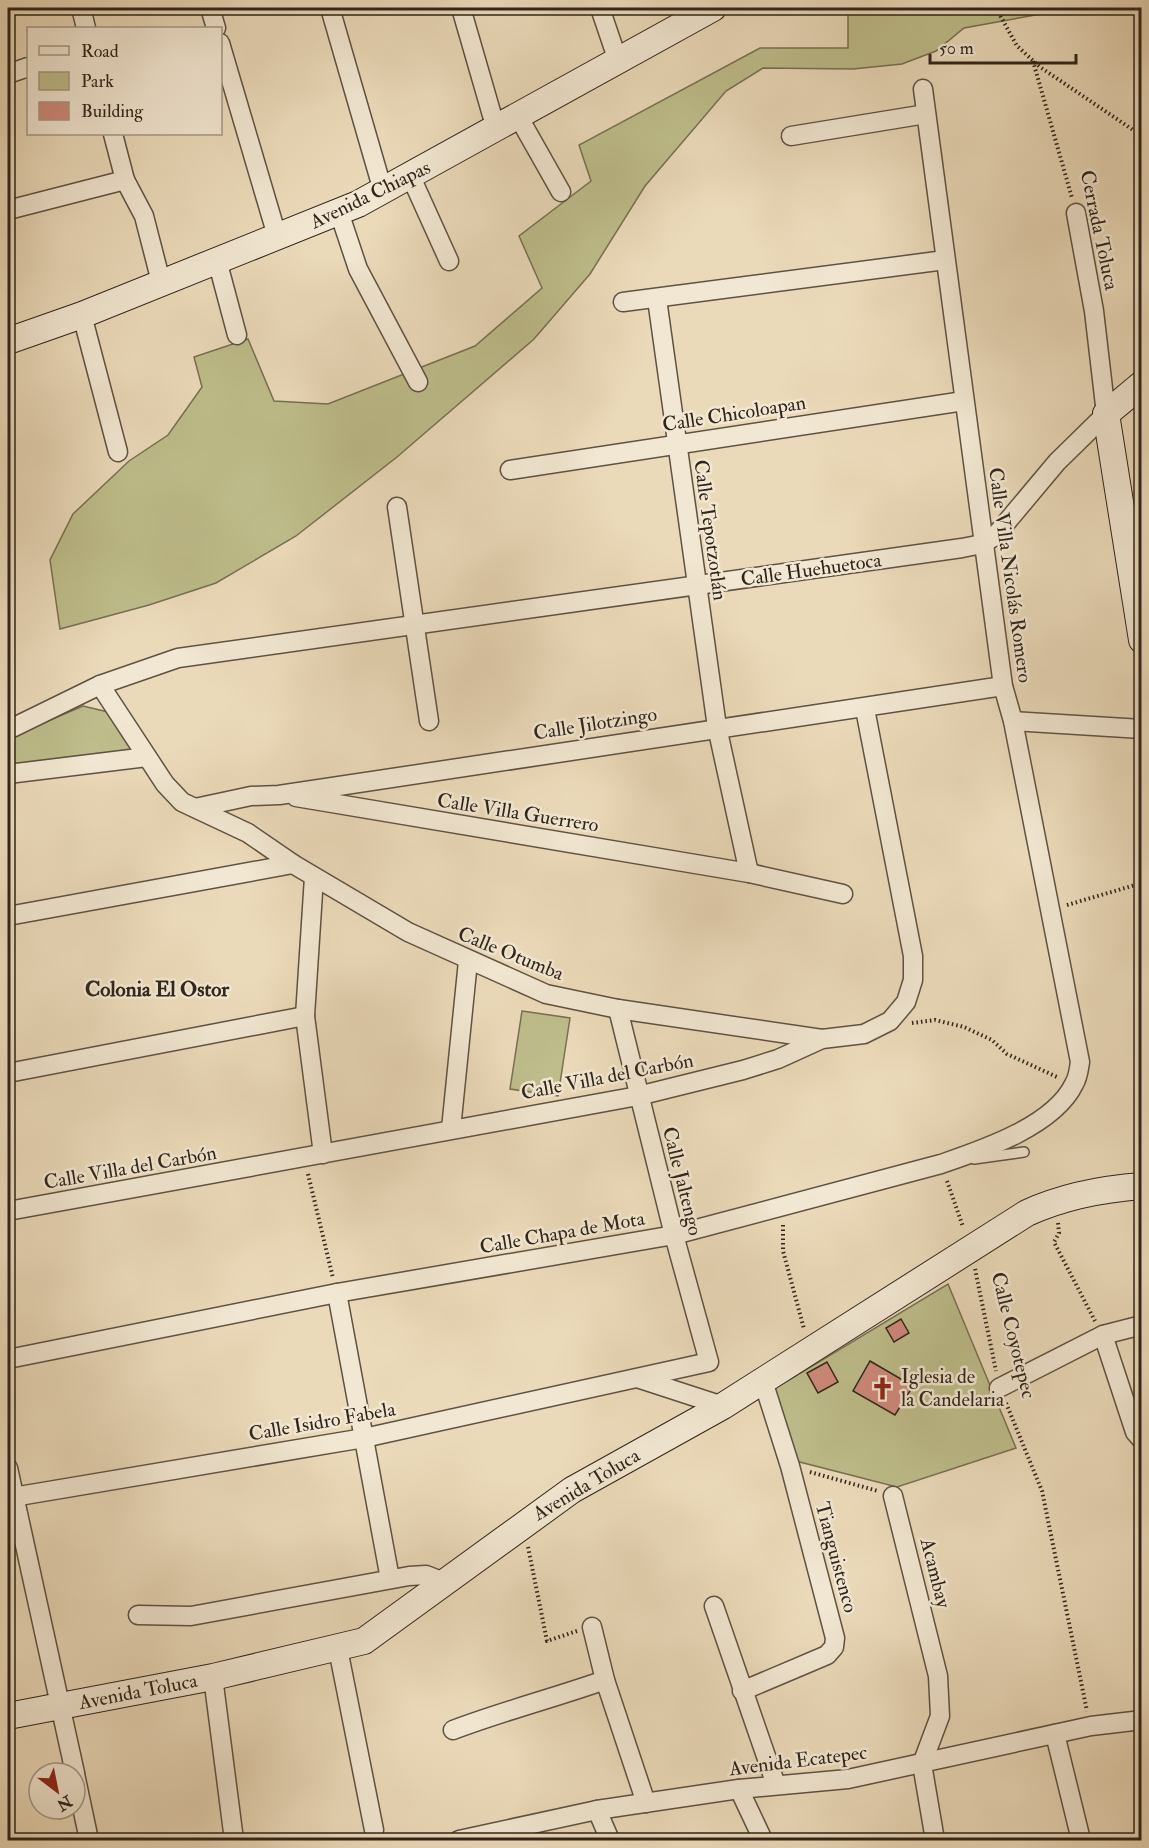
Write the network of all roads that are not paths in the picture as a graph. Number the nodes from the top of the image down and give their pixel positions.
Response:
1 (81, 8) edge
2 (210, 8) edge
3 (330, 8) edge
4 (461, 8) edge
5 (600, 8) edge
6 (714, 8) edge
7 (86, 27) edge
8 (216, 27) edge
9 (222, 50) edge
10 (618, 61) junction
11 (27, 67) edge
12 (8, 74) edge
13 (923, 89) dead end
14 (926, 114) junction
15 (518, 116) junction
16 (496, 129) junction
17 (113, 135) edge
18 (791, 136) dead end
19 (411, 177) junction
20 (125, 180) junction
21 (383, 191) junction
22 (561, 192) dead end
23 (8, 210) edge
24 (339, 212) junction
25 (1076, 213) road end
26 (277, 236) junction
27 (217, 260) junction
28 (945, 260) junction
29 (449, 261) dead end
30 (161, 282) junction
31 (657, 299) junction
32 (623, 302) dead end
33 (82, 315) junction
34 (237, 335) dead end
35 (8, 341) edge
36 (418, 382) dead end
37 (1142, 384) edge
38 (964, 400) junction
39 (1106, 414) junction
40 (677, 445) junction
41 (118, 452) dead end
42 (510, 470) dead end
43 (397, 507) dead end
44 (982, 544) junction
45 (696, 585) junction
46 (415, 626) junction
47 (1142, 640) edge
48 (100, 685) junction
49 (1003, 686) junction
50 (865, 709) junction
51 (429, 721) dead end
52 (1013, 721) junction
53 (9, 724) edge
54 (717, 727) junction
55 (1142, 729) edge
56 (147, 757) junction
57 (8, 774) edge
58 (279, 795) junction
59 (251, 796) junction
60 (195, 808) junction
61 (248, 833) junction
62 (292, 864) junction
63 (749, 873) junction
64 (314, 877) junction
65 (843, 894) dead end
66 (8, 916) edge
67 (468, 961) junction
68 (618, 1009) junction
69 (304, 1016) junction
70 (822, 1039) junction
71 (1080, 1062) joint
72 (8, 1072) edge
73 (638, 1096) junction
74 (451, 1129) junction
75 (1024, 1152) dead end
76 (323, 1154) junction
77 (941, 1164) junction
78 (1142, 1186) edge
79 (8, 1211) edge
80 (674, 1235) junction
81 (337, 1293) junction
82 (1142, 1325) edge
83 (1102, 1335) junction
84 (8, 1359) edge
85 (709, 1362) joint
86 (638, 1379) junction
87 (763, 1381) junction
88 (999, 1388) road end
89 (723, 1406) junction
90 (364, 1438) junction
91 (1142, 1440) edge
92 (8, 1468) edge
93 (893, 1496) road end
94 (13, 1497) junction
95 (390, 1580) junction
96 (444, 1582) junction
97 (714, 1606) dead end
98 (138, 1615) dead end
99 (592, 1627) road end
100 (338, 1649) junction
101 (213, 1677) junction
102 (605, 1680) junction
103 (742, 1691) junction
104 (61, 1706) junction
105 (8, 1716) edge
106 (1142, 1720) edge
107 (453, 1730) dead end
108 (1055, 1734) junction
109 (72, 1761) edge
110 (922, 1764) junction
111 (776, 1785) junction
112 (739, 1789) junction
113 (646, 1803) junction
114 (597, 1810) junction
115 (85, 1821) edge
116 (374, 1830) dead end
117 (491, 1836) edge
118 (89, 1840) edge
119 (234, 1840) edge
120 (459, 1840) edge
121 (610, 1840) edge
122 (763, 1840) edge
123 (935, 1840) edge
124 (1080, 1840) edge

1 - 7 street
2 - 8 street
3 - 21 street
4 - 16 street
5 - 10 street
6 - 10 street, Avenida Chiapas
9 - 26 street
10 - 15 street, Avenida Chiapas
11 - 12 street
13 - 14 street, Calle Villa Nicolás Romero
14 - 18 street
14 - 28 street, Calle Villa Nicolás Romero
15 - 16 street, Avenida Chiapas
15 - 22 street
16 - 19 street, Avenida Chiapas
17 - 20 street
19 - 21 street, Avenida Chiapas
19 - 29 street
20 - 23 street
20 - 30 street
21 - 24 street, Avenida Chiapas
24 - 26 street, Avenida Chiapas
24 - 36 street
25 - 39 street, Cerrada Toluca
26 - 27 street, Avenida Chiapas
27 - 30 street, Avenida Chiapas
27 - 34 street
28 - 31 street
28 - 38 street, Calle Villa Nicolás Romero
30 - 33 street, Avenida Chiapas
31 - 32 street
31 - 40 street, Calle Tepotzotlán
33 - 35 street, Avenida Chiapas
33 - 41 street
37 - 39 street
38 - 40 street, Calle Chicoloapan
38 - 44 street, Calle Villa Nicolás Romero
39 - 44 street
39 - 47 street
40 - 42 street, Calle Chicoloapan
40 - 45 street, Calle Tepotzotlán
43 - 46 street
44 - 45 street, Calle Huehuetoca
44 - 49 street, Calle Villa Nicolás Romero
45 - 46 street, Calle Huehuetoca
45 - 54 street, Calle Tepotzotlán
46 - 48 street, Calle Huehuetoca
46 - 51 street
48 - 53 street
48 - 56 street, Calle Otumba
49 - 50 street, Calle Jilotzingo
49 - 52 street, Calle Villa Nicolás Romero
50 - 54 street, Calle Jilotzingo
50 - 70 street, Calle Villa del Carbón
52 - 55 street
52 - 71 street, Calle Villa Nicolás Romero
54 - 58 street, Calle Jilotzingo
54 - 63 street, Calle Tepotzotlán
56 - 57 street
56 - 60 street, Calle Otumba
58 - 59 street, Calle Jilotzingo
58 - 63 street, Calle Villa Guerrero
59 - 60 street, Calle Jilotzingo
59 - 61 street
60 - 61 street, Calle Otumba
61 - 62 street, Calle Otumba
62 - 64 street, Calle Otumba
62 - 66 street
63 - 65 street, Calle Villa Guerrero
64 - 67 street, Calle Otumba
64 - 69 street
67 - 68 street, Calle Otumba
67 - 74 street
68 - 70 street, Calle Otumba
68 - 73 street, Calle Jaltengo
69 - 72 street
69 - 76 street
70 - 73 street, Calle Villa del Carbón
71 - 77 street, Calle Chapa de Mota
73 - 74 street, Calle Villa del Carbón
73 - 80 street, Calle Jaltengo
74 - 76 street, Calle Villa del Carbón
75 - 77 lane
76 - 79 street, Calle Villa del Carbón
77 - 80 street, Calle Chapa de Mota
78 - 87 street, Avenida Toluca
80 - 81 street, Calle Chapa de Mota
80 - 85 street, Calle Jaltengo
81 - 84 street, Calle Chapa de Mota
81 - 90 street
82 - 83 street
83 - 88 street
83 - 91 street
85 - 86 street, Calle Isidro Fabela
86 - 89 street, Calle Isidro Fabela
86 - 90 street, Calle Isidro Fabela
87 - 89 street, Avenida Toluca
87 - 103 street, Tianguistenco
89 - 96 street, Avenida Toluca
90 - 94 street, Calle Isidro Fabela
90 - 95 street
92 - 94 street
93 - 110 street, Acambay
94 - 104 street
95 - 96 street
95 - 98 street
96 - 100 street, Avenida Toluca
97 - 103 street
99 - 102 street
100 - 101 street, Avenida Toluca
100 - 116 street
101 - 104 street, Avenida Toluca
101 - 119 street
102 - 107 street
102 - 113 street
103 - 111 street
104 - 105 street, Avenida Toluca
104 - 109 street
106 - 108 street, Avenida Ecatepec
108 - 110 street, Avenida Ecatepec
108 - 124 street
110 - 111 street, Avenida Ecatepec
110 - 123 street
111 - 112 street, Avenida Ecatepec
112 - 113 street, Avenida Ecatepec
112 - 122 street
113 - 114 street, Avenida Ecatepec
114 - 117 street, Avenida Ecatepec
114 - 121 street
115 - 118 street
117 - 120 street, Avenida Ecatepec

